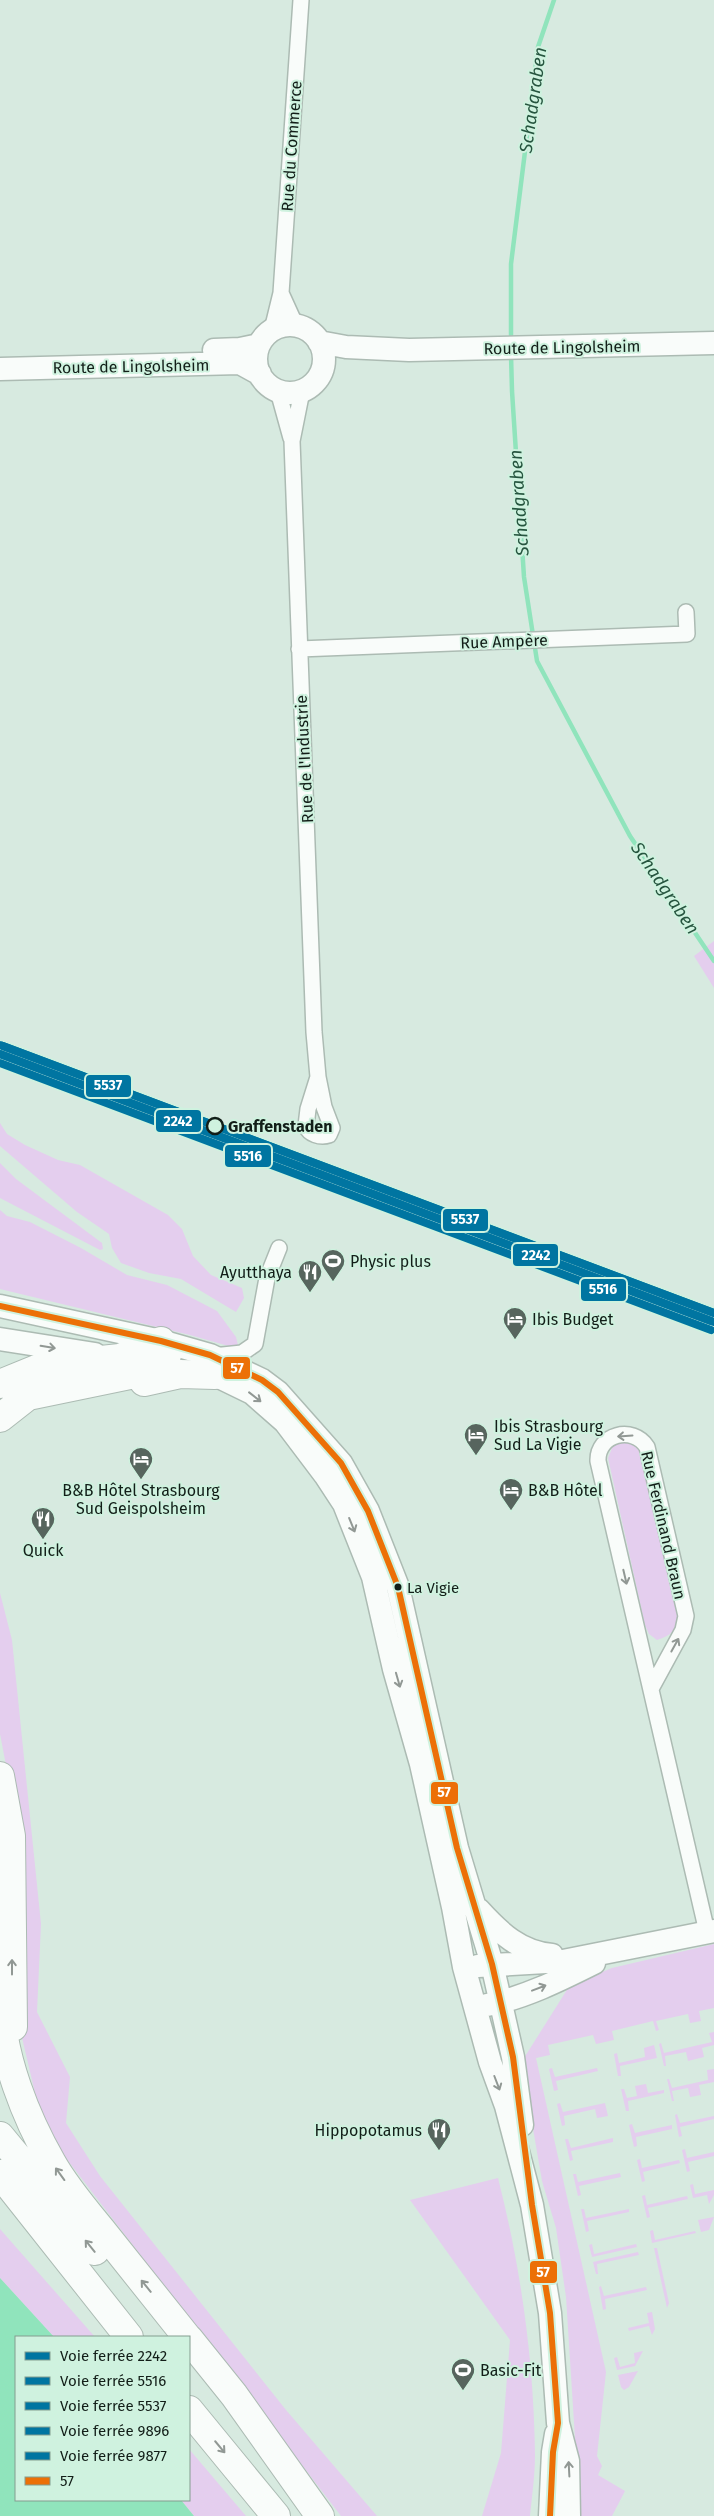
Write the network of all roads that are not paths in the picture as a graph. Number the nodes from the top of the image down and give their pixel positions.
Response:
1 (301, 0) edge
2 (281, 293) junction
3 (296, 326) junction
4 (266, 337) junction
5 (319, 342) junction
6 (714, 343) edge
7 (409, 350) junction
8 (0, 353) edge
9 (0, 368) edge
10 (322, 369) junction
11 (260, 374) junction
12 (278, 391) junction
13 (302, 391) junction
14 (292, 441) junction
15 (686, 612) dead end
16 (299, 649) junction
17 (318, 1077) dead end
18 (279, 1248) dead end
19 (0, 1306) edge
20 (0, 1339) edge
21 (160, 1354) junction
22 (120, 1358) junction
23 (213, 1366) junction
24 (0, 1384) edge
25 (0, 1418) edge
26 (0, 1435) edge
27 (652, 1687) junction
28 (0, 1776) edge
29 (476, 1906) junction
30 (711, 1932) edge
31 (617, 1951) junction
32 (580, 1956) junction
33 (492, 1964) junction
34 (464, 1967) junction
35 (501, 2003) junction
36 (0, 2005) edge
37 (476, 2008) junction
38 (12, 2068) junction
39 (0, 2136) edge
40 (4, 2183) edge
41 (532, 2205) junction
42 (128, 2336) edge
43 (165, 2336) edge
44 (186, 2336) edge
45 (190, 2340) edge
46 (190, 2367) edge
47 (190, 2411) edge
48 (558, 2423) junction
49 (318, 2514) edge
50 (276, 2516) edge
51 (550, 2516) edge
52 (569, 2516) edge

1 - 2 street, Rue du Commerce
2 - 3 street, Rue du Commerce
2 - 4 street, Rue du Commerce
3 - 4 main road
3 - 5 main road
4 - 8 main road, Route de Lingolsheim
4 - 11 main road
5 - 7 main road
5 - 10 main road
6 - 7 main road, Route de Lingolsheim
7 - 10 main road
9 - 11 main road, Route de Lingolsheim
10 - 13 main road
11 - 12 main road
12 - 13 main road
12 - 14 street, Rue de l'Industrie
13 - 14 street, Rue de l'Industrie
14 - 16 street, Rue de l'Industrie
15 - 16 street, Rue Ampère
16 - 17 street, Rue de l'Industrie
18 - 23 street
19 - 21 main road
20 -> 22 main road
21 - 22 highway
21 - 23 main road
21 - 25 highway
22 - 24 highway
23 - 26 highway
23 - 29 main road
23 -> 34 main road
27 -> 27 street, Rue Ferdinand Braun
27 - 30 street, Rue Ferdinand Braun
38 -> 28 highway
29 - 32 main road
29 - 33 main road
30 - 31 main road
31 - 32 main road
35 -> 31 main road
32 - 33 main road
33 - 34 main road
33 - 35 main road
34 - 37 main road
35 - 37 main road
35 - 41 main road
36 - 38 highway
37 -> 41 main road
44 -> 38 highway
43 -> 39 highway
40 - 42 highway
41 - 48 main road
45 - 49 highway
46 - 49 highway
47 -> 50 highway
48 - 51 main road
52 -> 48 main road

